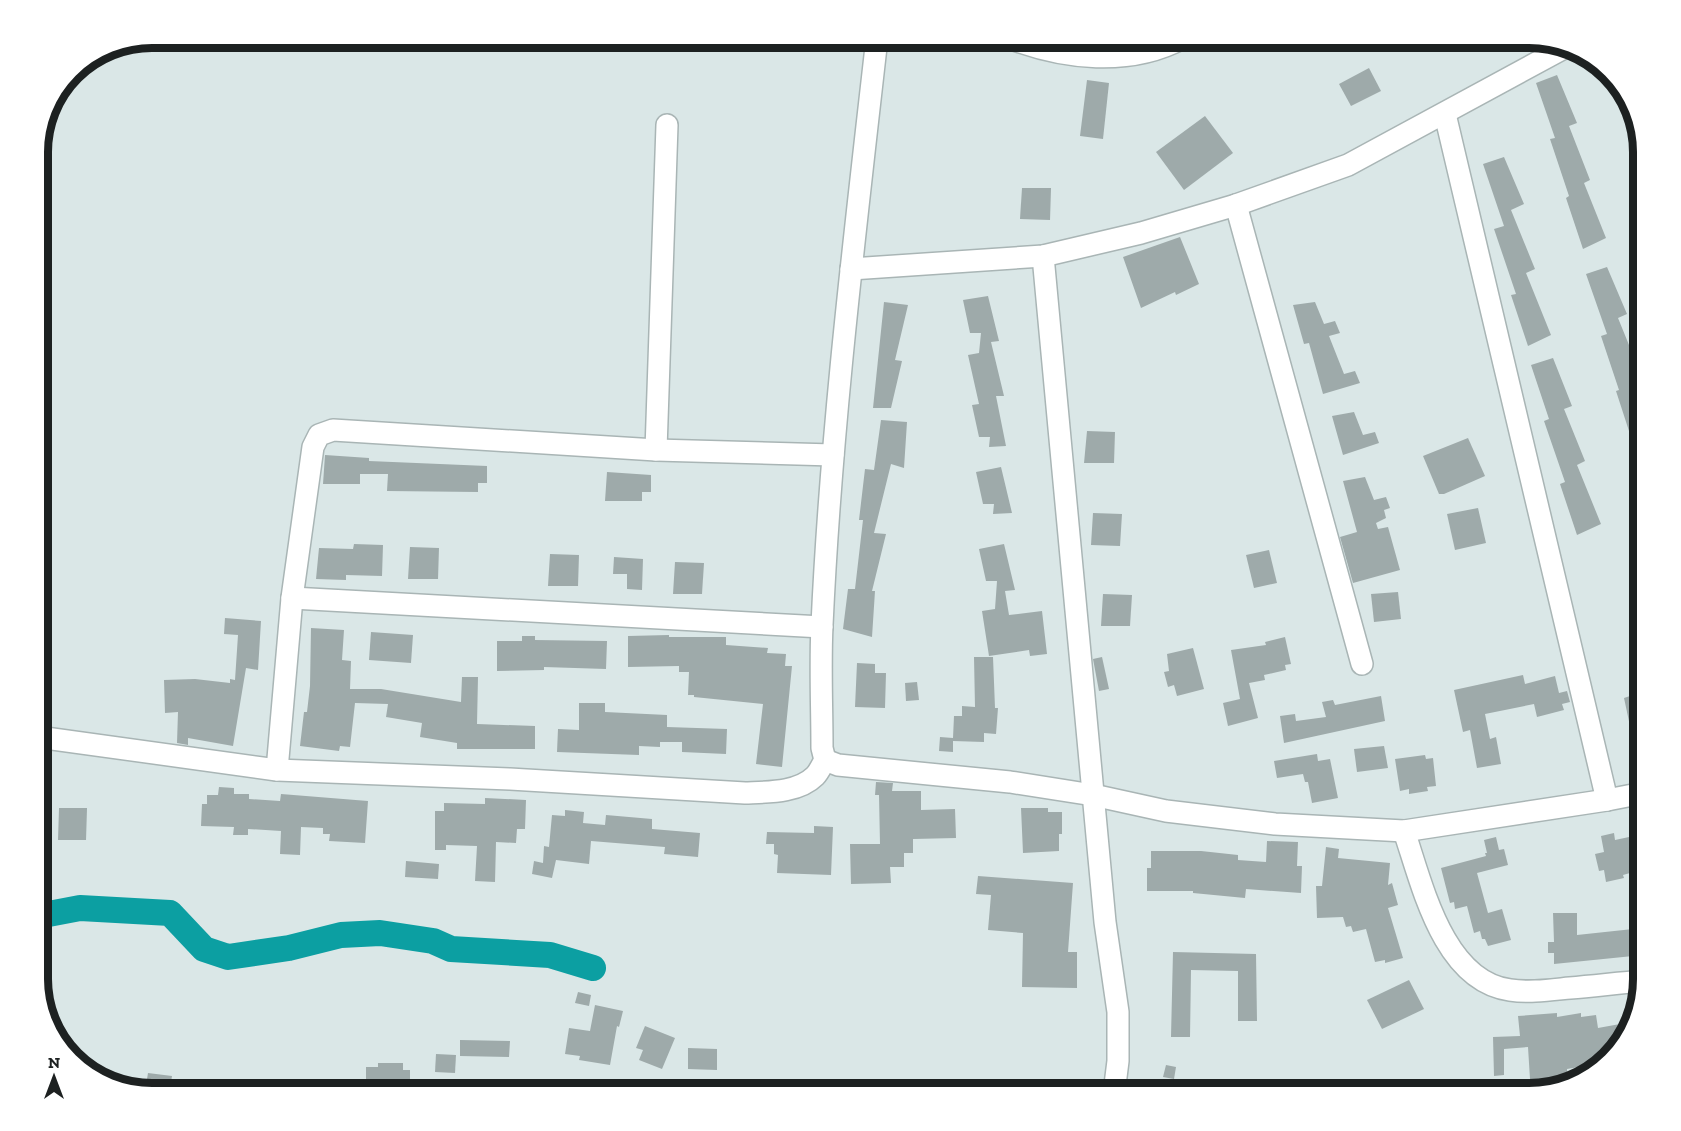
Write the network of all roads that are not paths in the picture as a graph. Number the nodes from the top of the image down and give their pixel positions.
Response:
1 (877, 48) edge
2 (1040, 48) edge
3 (1160, 48) edge
4 (1557, 52) edge
5 (1445, 114) junction
6 (667, 125) dead end
7 (1236, 205) junction
8 (1043, 256) junction
9 (851, 269) junction
10 (656, 450) junction
11 (833, 454) junction
12 (292, 598) junction
13 (822, 627) junction
14 (1362, 664) dead end
15 (48, 738) edge
16 (825, 760) junction
17 (277, 770) junction
18 (1093, 795) junction
19 (1633, 795) edge
20 (1607, 801) junction
21 (1404, 831) junction
22 (1633, 982) edge
23 (1115, 1083) edge

1 - 9 street
2 - 3 street
4 - 5 street
5 - 7 street
5 - 20 street
6 - 10 street
7 - 8 street
7 - 14 street
8 - 9 street
8 - 18 street
9 - 11 street
10 - 11 street
10 - 12 street
11 - 13 street
12 - 13 street
12 - 17 street
13 - 16 street
15 - 17 street
16 - 17 street
16 - 18 street
18 - 21 street
18 - 23 street
19 - 20 street
20 - 21 street
21 - 22 street

